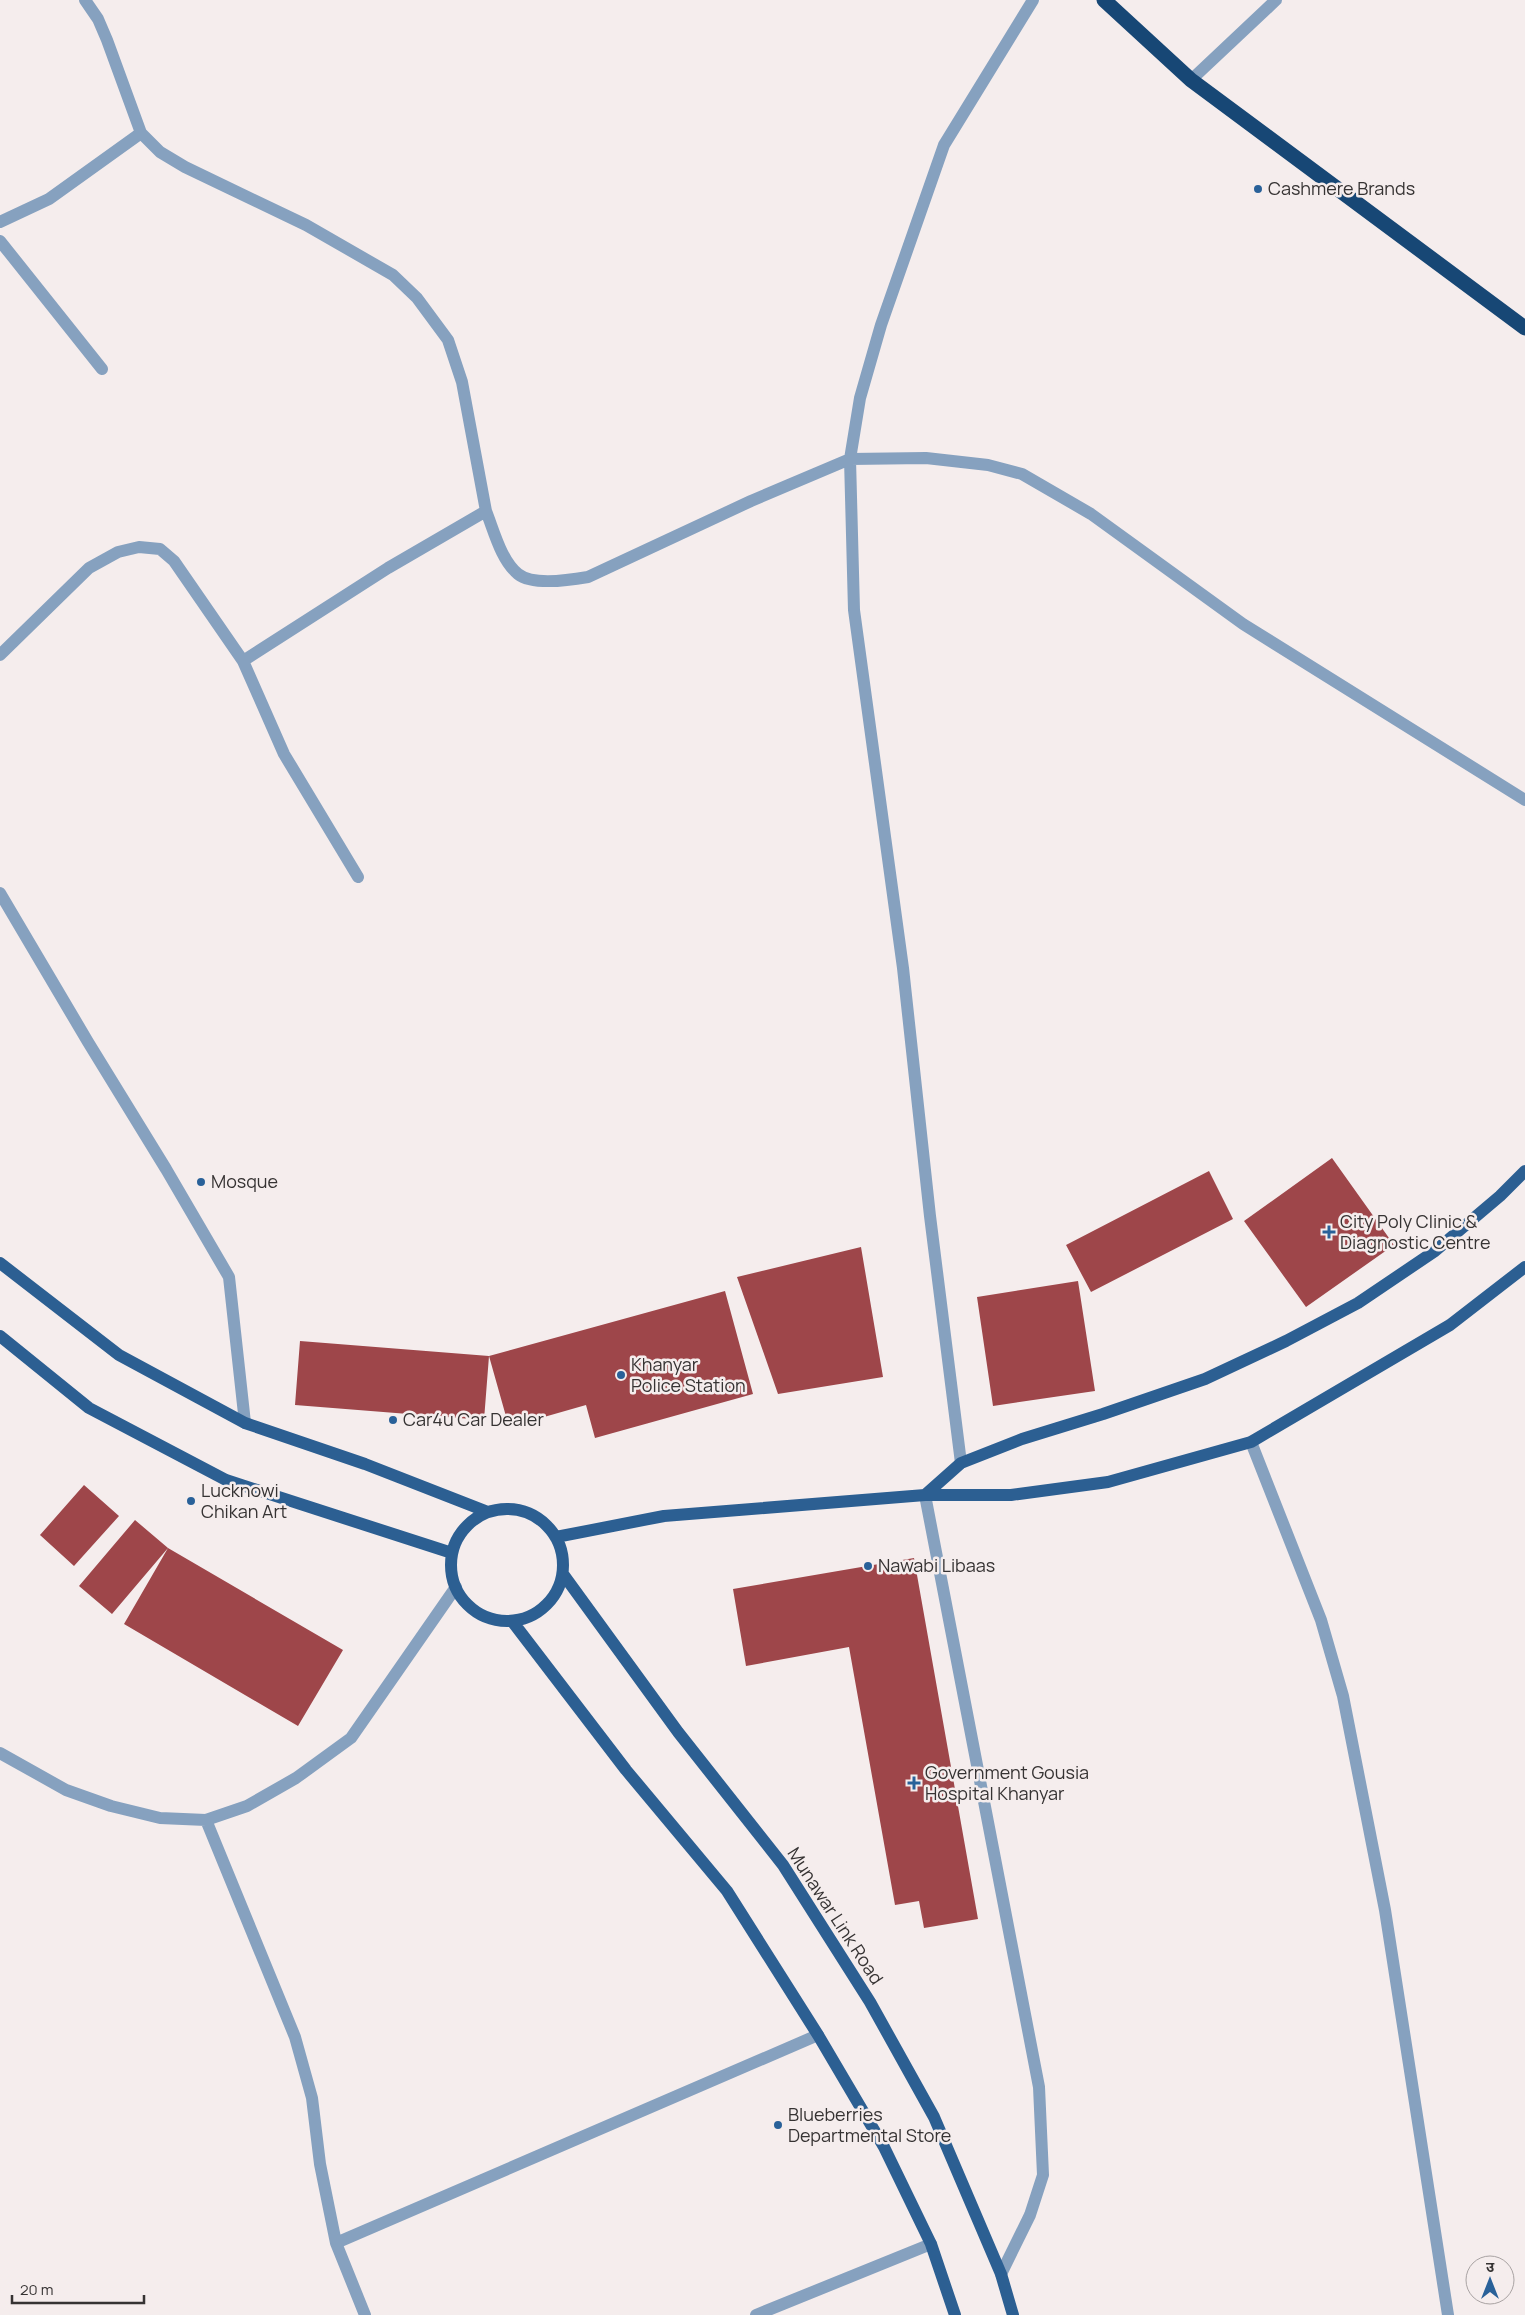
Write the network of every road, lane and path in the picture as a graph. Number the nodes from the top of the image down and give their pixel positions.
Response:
1 (85, 0) edge
2 (1034, 0) edge
3 (1104, 0) edge
4 (1276, 0) edge
5 (1191, 80) junction
6 (141, 133) junction
7 (0, 222) edge
8 (0, 242) edge
9 (1525, 328) edge
10 (102, 369) dead end
11 (850, 459) junction
12 (486, 511) junction
13 (0, 655) edge
14 (243, 661) junction
15 (1525, 800) edge
16 (358, 877) dead end
17 (0, 893) edge
18 (1525, 1171) edge
19 (0, 1263) edge
20 (1525, 1267) edge
21 (0, 1336) edge
22 (245, 1423) junction
23 (1251, 1442) junction
24 (961, 1462) junction
25 (925, 1495) junction
26 (488, 1512) junction
27 (556, 1537) junction
28 (452, 1553) junction
29 (563, 1574) junction
30 (456, 1587) junction
31 (512, 1621) junction
32 (0, 1753) edge
33 (206, 1820) junction
34 (818, 2035) junction
35 (336, 2243) junction
36 (931, 2244) junction
37 (1001, 2274) junction
38 (365, 2315) edge
39 (756, 2315) edge
40 (955, 2315) edge
41 (1013, 2315) edge
42 (1448, 2315) edge

1 - 6 street
2 - 11 street
3 - 5 highway
4 - 5 street
5 - 9 highway
6 - 7 street
6 - 12 street
8 - 10 street
11 - 12 street
11 - 15 street
11 - 24 street
12 - 14 street
13 - 14 street
14 - 16 street
17 - 22 street
18 - 24 main road
19 - 22 main road
20 - 23 main road
21 - 28 main road
22 - 26 main road
23 - 25 main road
23 - 42 street
24 - 25 main road
25 - 27 main road
25 - 37 street
26 - 27 main road
26 - 28 main road
27 - 29 main road
28 - 30 main road
29 - 31 main road
29 - 37 main road, Munawar Link Road
30 - 31 main road
30 - 33 street
31 - 34 main road
32 - 33 street
33 - 35 street
34 - 35 street
34 - 36 main road
35 - 38 street
36 - 39 street
36 - 40 main road
37 - 41 main road, Munawar Link Road

